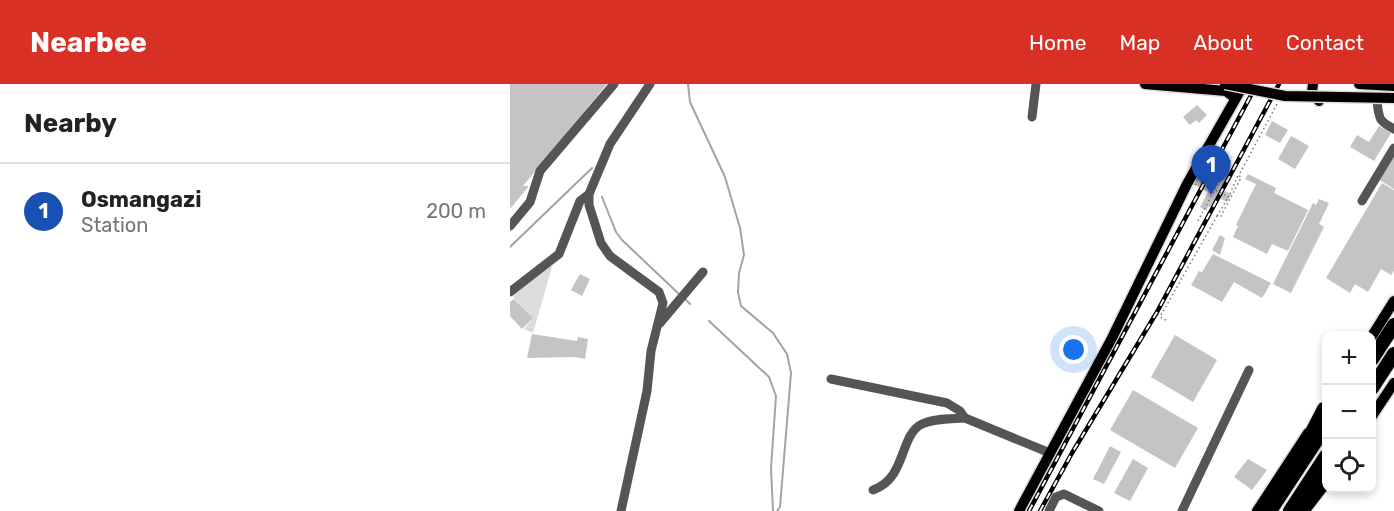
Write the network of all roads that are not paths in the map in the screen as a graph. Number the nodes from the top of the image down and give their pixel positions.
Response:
1 (614, 84) edge
2 (650, 84) edge
3 (1036, 84) edge
4 (1145, 84) edge
5 (1225, 84) edge
6 (1244, 84) edge
7 (1313, 84) edge
8 (1359, 84) edge
9 (1394, 86) edge
10 (1235, 98) junction
11 (1394, 101) edge
12 (1377, 102) junction
13 (1032, 117) dead end
14 (1394, 129) edge
15 (1394, 148) edge
16 (589, 194) junction
17 (1362, 201) dead end
18 (510, 226) edge
19 (703, 272) dead end
20 (510, 292) edge
21 (1394, 301) edge
22 (657, 325) junction
23 (1394, 325) edge
24 (1374, 331) edge
25 (1376, 352) edge
26 (1394, 354) edge
27 (1249, 370) dead end
28 (831, 378) dead end
29 (1394, 383) edge
30 (1373, 385) edge
31 (1376, 409) edge
32 (1322, 412) edge
33 (1322, 413) edge
34 (965, 418) junction
35 (1322, 432) edge
36 (1050, 453) junction
37 (1322, 462) edge
38 (1322, 485) edge
39 (873, 490) dead end
40 (1322, 491) edge
41 (1281, 494) junction
42 (621, 511) edge
43 (1019, 511) edge
44 (1049, 511) edge
45 (1099, 511) edge
46 (1182, 511) edge
47 (1257, 511) edge
48 (1270, 511) edge
49 (1290, 511) edge
50 (1302, 511) edge
51 (1308, 511) edge

1 - 18 street
2 - 16 street
3 - 13 street
4 - 10 main road
5 - 11 main road, bridge
6 - 10 main road
7 - 12 main road
8 - 9 main road
10 - 36 main road
11 - 12 main road
12 - 14 street
15 - 17 street
16 - 20 street
16 - 22 street
19 - 22 street
21 - 24 main road
22 - 42 street
23 - 25 highway
26 - 30 highway
27 - 46 street
28 - 34 street
29 - 31 main road
32 - 47 main road
33 - 41 highway
34 - 36 street
34 - 39 street
35 - 41 highway
36 - 43 main road
37 - 49 highway
38 - 50 highway
40 - 51 main road
41 - 48 highway
44 - 45 street

